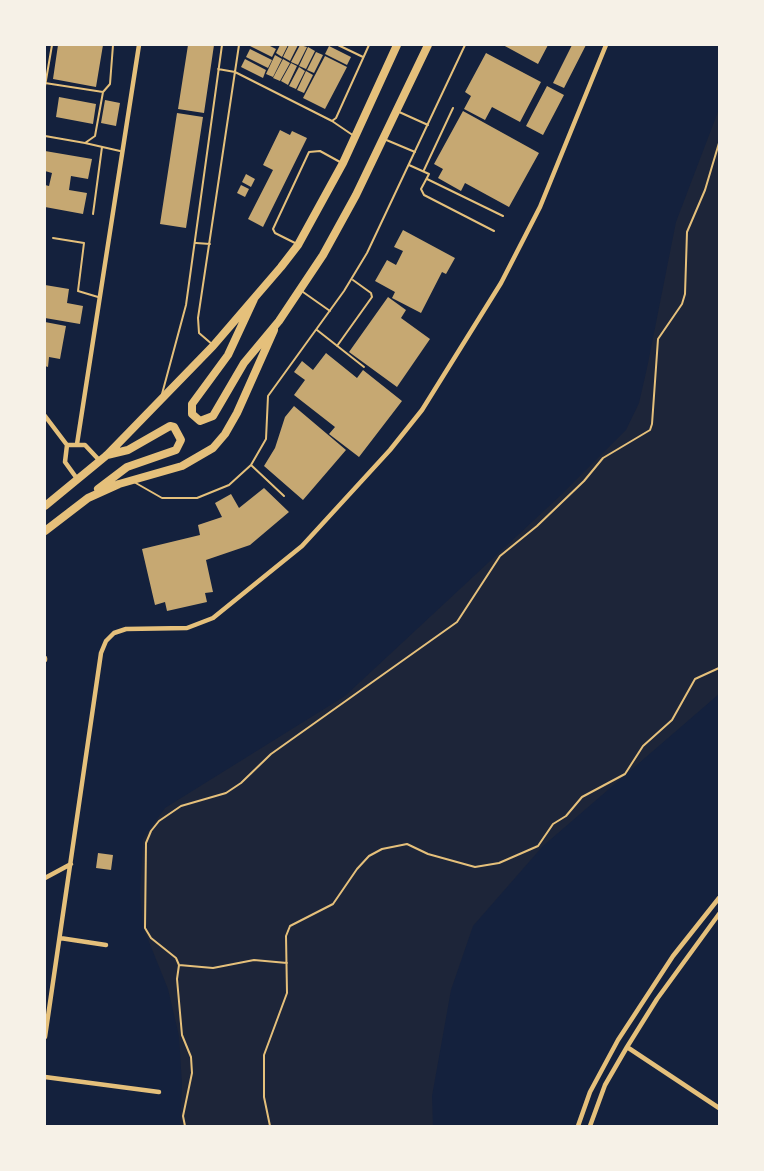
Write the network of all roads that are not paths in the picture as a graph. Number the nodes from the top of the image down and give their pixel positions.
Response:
1 (52, 45) edge
2 (113, 45) edge
3 (139, 45) edge
4 (222, 45) edge
5 (239, 45) edge
6 (338, 45) edge
7 (369, 45) edge
8 (397, 45) edge
9 (428, 45) edge
10 (465, 45) edge
11 (606, 45) edge
12 (363, 57) junction
13 (218, 69) junction
14 (235, 72) junction
15 (45, 84) edge
16 (103, 92) junction
17 (453, 108) dead end
18 (397, 111) junction
19 (332, 121) junction
20 (428, 125) junction
21 (45, 136) edge
22 (354, 136) junction
23 (384, 138) junction
24 (85, 143) junction
25 (102, 147) junction
26 (123, 152) junction
27 (415, 152) junction
28 (343, 163) junction
29 (409, 165) junction
30 (424, 171) junction
31 (427, 179) junction
32 (93, 214) dead end
33 (503, 216) dead end
34 (494, 231) dead end
35 (53, 238) dead end
36 (196, 243) junction
37 (210, 244) junction
38 (298, 245) junction
39 (352, 279) junction
40 (300, 290) junction
41 (101, 298) junction
42 (254, 299) junction
43 (330, 311) junction
44 (279, 321) junction
45 (316, 330) junction
46 (213, 346) junction
47 (337, 346) junction
48 (364, 367) dead end
49 (160, 400) junction
50 (45, 416) edge
51 (50, 423) junction
52 (45, 427) edge
53 (77, 444) junction
54 (67, 445) junction
55 (107, 455) junction
56 (100, 461) junction
57 (251, 465) junction
58 (78, 480) junction
59 (131, 480) junction
60 (284, 496) dead end
61 (88, 498) junction
62 (45, 506) edge
63 (45, 531) edge
64 (71, 864) junction
65 (45, 878) edge
66 (719, 898) edge
67 (719, 914) edge
68 (60, 938) junction
69 (106, 945) dead end
70 (45, 1037) edge
71 (627, 1047) junction
72 (45, 1077) edge
73 (159, 1092) dead end
74 (719, 1108) edge
75 (578, 1126) edge
76 (590, 1126) edge

1 - 15 lane
2 - 16 lane
3 - 26 street
4 - 13 lane
5 - 14 lane
6 - 12 lane
7 - 12 lane
8 - 22 main road
9 - 18 main road
10 - 20 lane
11 - 64 street
12 - 19 lane
13 - 14 lane
13 - 36 lane
14 - 19 lane
14 - 37 lane
15 - 16 lane
16 - 24 lane
17 - 30 lane
18 - 20 lane
18 - 23 main road
19 - 22 lane
20 - 27 lane
21 - 24 lane
22 - 28 main road
23 - 27 lane
23 - 40 main road
24 - 25 lane
25 - 26 lane
25 - 32 lane
26 - 41 street
27 - 29 lane
28 - 38 main road
28 - 38 lane
29 - 30 lane
29 - 39 lane
30 - 31 lane
31 - 33 lane
31 - 34 lane
35 - 41 lane
36 - 37 lane
36 - 49 lane
37 - 46 lane
38 - 42 main road
39 - 43 lane
39 - 47 lane
40 - 43 lane
40 - 44 main road
41 - 53 street
42 - 44 main road
42 - 46 main road
43 - 45 lane
44 - 59 main road
45 - 47 lane
45 - 57 lane
46 - 49 main road
47 - 48 lane
49 - 55 main road
50 - 51 street
51 - 52 lane
51 - 54 street
53 - 54 street
53 - 56 street
54 - 58 street
55 - 56 main road
55 - 61 main road
56 - 58 main road
57 - 59 lane
57 - 60 lane
58 - 62 main road
59 - 61 main road
61 - 63 main road
64 - 65 street
64 - 68 street
66 - 75 street
67 - 71 street
68 - 69 street
68 - 70 street
71 - 74 street
71 - 76 street
72 - 73 street

